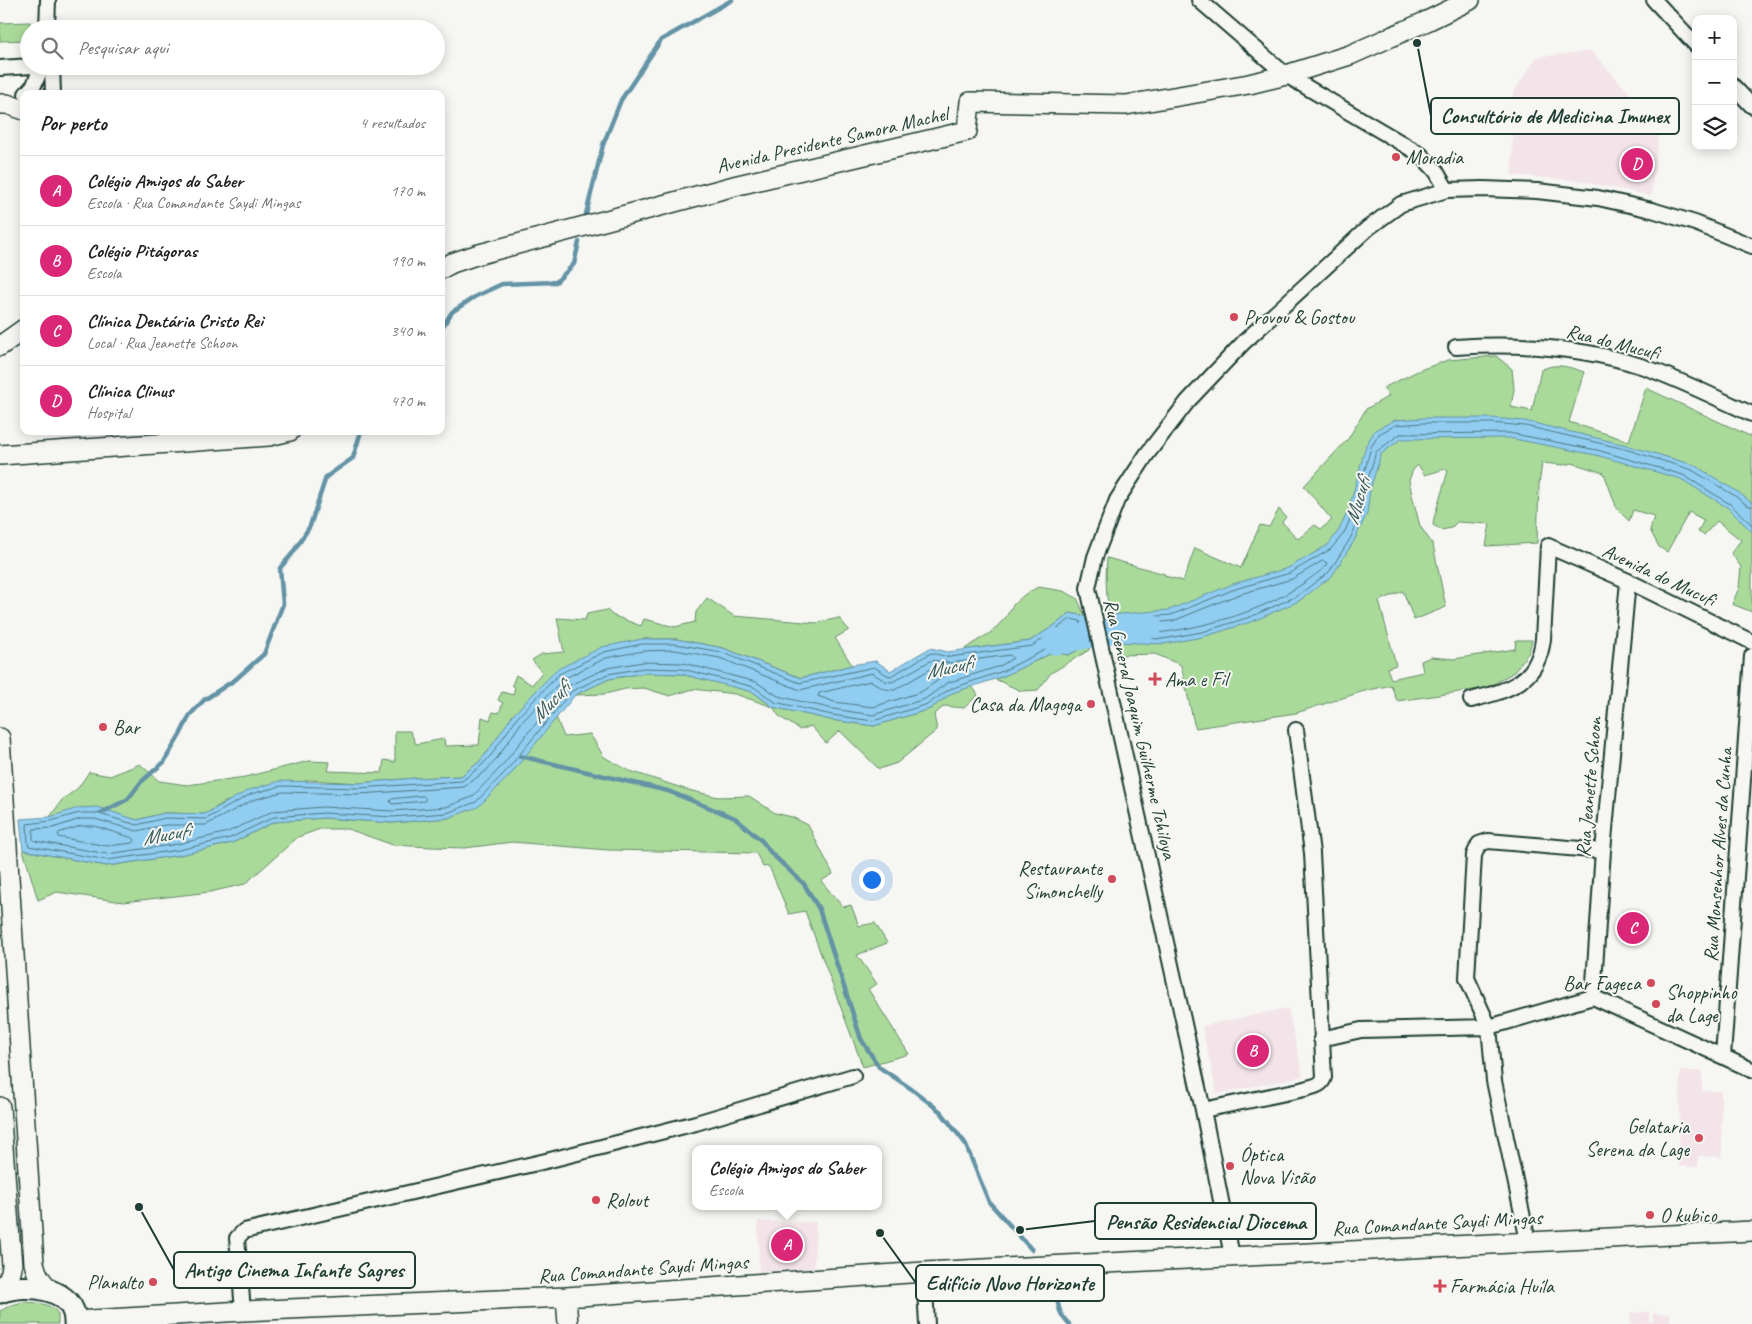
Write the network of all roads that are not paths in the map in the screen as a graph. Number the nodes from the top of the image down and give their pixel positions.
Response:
1 (48, 0) edge
2 (1199, 0) edge
3 (1470, 0) edge
4 (1654, 0) edge
5 (47, 20) edge
6 (1692, 41) edge
7 (20, 67) edge
8 (0, 68) edge
9 (38, 75) edge
10 (52, 75) edge
11 (1286, 75) junction
12 (29, 90) edge
13 (53, 90) edge
14 (1737, 90) edge
15 (1752, 106) edge
16 (1447, 190) junction
17 (1752, 246) edge
18 (445, 267) edge
19 (20, 331) edge
20 (20, 332) edge
21 (0, 340) edge
22 (0, 346) edge
23 (1456, 346) dead end
24 (1752, 414) edge
25 (274, 435) edge
26 (0, 455) edge
27 (1628, 581) junction
28 (1752, 642) edge
29 (1752, 656) edge
30 (1471, 700) dead end
31 (1296, 730) dead end
32 (0, 738) edge
33 (1, 779) edge
34 (1603, 851) junction
35 (1593, 997) junction
36 (1488, 1027) junction
37 (1321, 1038) junction
38 (1723, 1056) junction
39 (1752, 1070) edge
40 (853, 1076) dead end
41 (0, 1107) edge
42 (1203, 1110) junction
43 (1752, 1231) edge
44 (1528, 1241) junction
45 (1232, 1256) junction
46 (924, 1272) junction
47 (0, 1291) edge
48 (52, 1292) junction
49 (566, 1297) junction
50 (243, 1311) junction
51 (76, 1323) edge
52 (568, 1324) edge
53 (927, 1324) edge

1 - 5 street
2 - 11 street
3 - 11 street, Avenida Presidente Samora Machel
4 - 6 street
7 - 8 street
9 - 12 street
10 - 13 street
11 - 16 street
11 - 18 street, Avenida Presidente Samora Machel
14 - 15 street
16 - 17 street, Rua General Joaquim Guilherme Tchiloya
16 - 42 street, Rua General Joaquim Guilherme Tchiloya
19 - 21 street
20 - 22 street
23 - 24 street, Rua do Mucufi
25 - 26 street
27 - 28 street, Avenida do Mucufi
27 - 30 street, Avenida do Mucufi
27 - 34 street, Rua Jeanette Schoon
29 - 38 street, Rua Monsenhor Alves da Cunha
31 - 37 street
32 - 33 street
33 - 48 street
34 - 35 street, Rua Jeanette Schoon
34 - 36 street
35 - 36 street
35 - 38 street
36 - 37 street
36 - 44 street
37 - 42 street
38 - 39 street
40 - 50 street
41 - 47 street
42 - 45 street, Rua General Joaquim Guilherme Tchiloya
43 - 44 street, Rua Comandante Saydi Mingas
44 - 45 street, Rua Comandante Saydi Mingas
45 - 46 street, Rua Comandante Saydi Mingas
46 - 49 street, Rua Comandante Saydi Mingas
46 - 53 street
47 - 48 main road
48 - 51 main road
49 - 50 street, Rua Comandante Saydi Mingas
49 - 52 street
50 - 51 street, Rua Comandante Saydi Mingas

